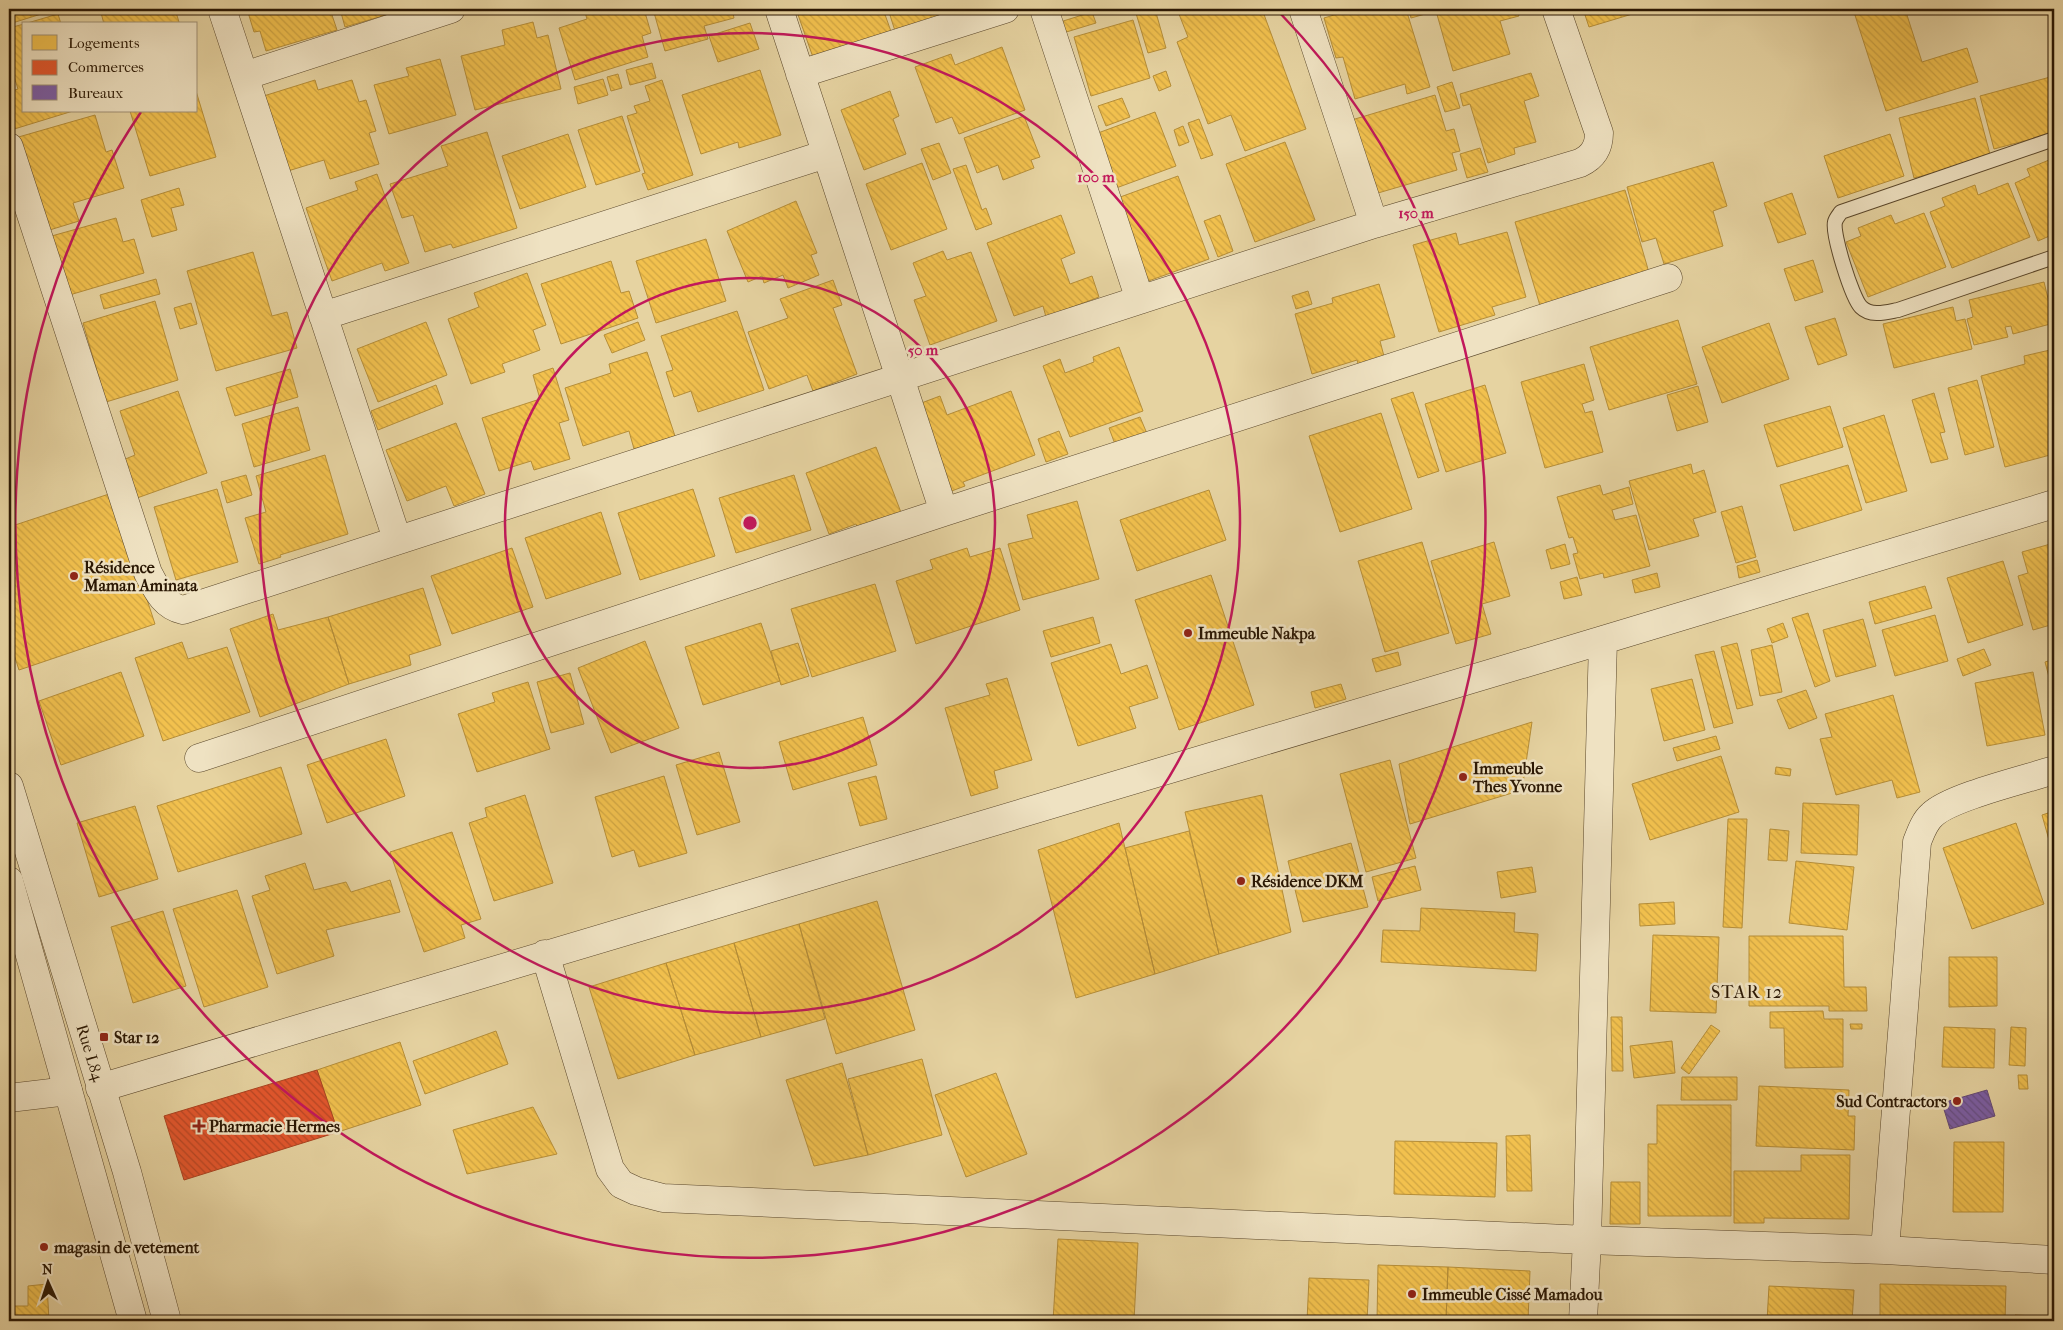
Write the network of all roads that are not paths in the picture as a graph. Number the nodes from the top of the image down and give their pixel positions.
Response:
1 (222, 9) edge
2 (452, 9) edge
3 (779, 9) edge
4 (1006, 9) edge
5 (1044, 9) edge
6 (1303, 9) edge
7 (1556, 9) edge
8 (800, 74) junction
9 (244, 76) junction
10 (2054, 140) edge
11 (9, 147) edge
12 (826, 154) junction
13 (1374, 224) junction
14 (2054, 257) edge
15 (1668, 278) dead end
16 (1140, 300) junction
17 (324, 316) junction
18 (900, 377) junction
19 (2054, 504) edge
20 (944, 512) junction
21 (397, 539) junction
22 (1603, 640) junction
23 (199, 758) dead end
24 (2054, 770) edge
25 (9, 786) edge
26 (9, 881) edge
27 (545, 954) junction
28 (100, 1088) junction
29 (68, 1091) junction
30 (9, 1098) edge
31 (1587, 1240) junction
32 (1885, 1250) junction
33 (2054, 1260) edge
34 (133, 1321) edge
35 (167, 1321) edge
36 (1583, 1321) edge

1 - 9 street
2 - 9 street
3 - 8 street
4 - 8 street
5 - 16 street
6 - 13 street
7 - 13 street
8 - 12 street
9 - 17 street
10 - 14 lane
11 - 21 street
12 - 17 street
12 - 18 street
13 - 16 street
15 - 20 street
16 - 18 street
17 - 21 street
18 - 20 street
18 - 21 street
19 - 22 street
20 - 23 street
22 - 27 street
22 - 31 street
24 - 32 street
25 - 28 street, Rue L84
26 - 29 street, Rue L84
27 - 28 street
27 - 31 street
28 - 35 street, Rue L84
29 - 30 street
29 - 34 street, Rue L84
31 - 32 street
31 - 36 street
32 - 33 street

